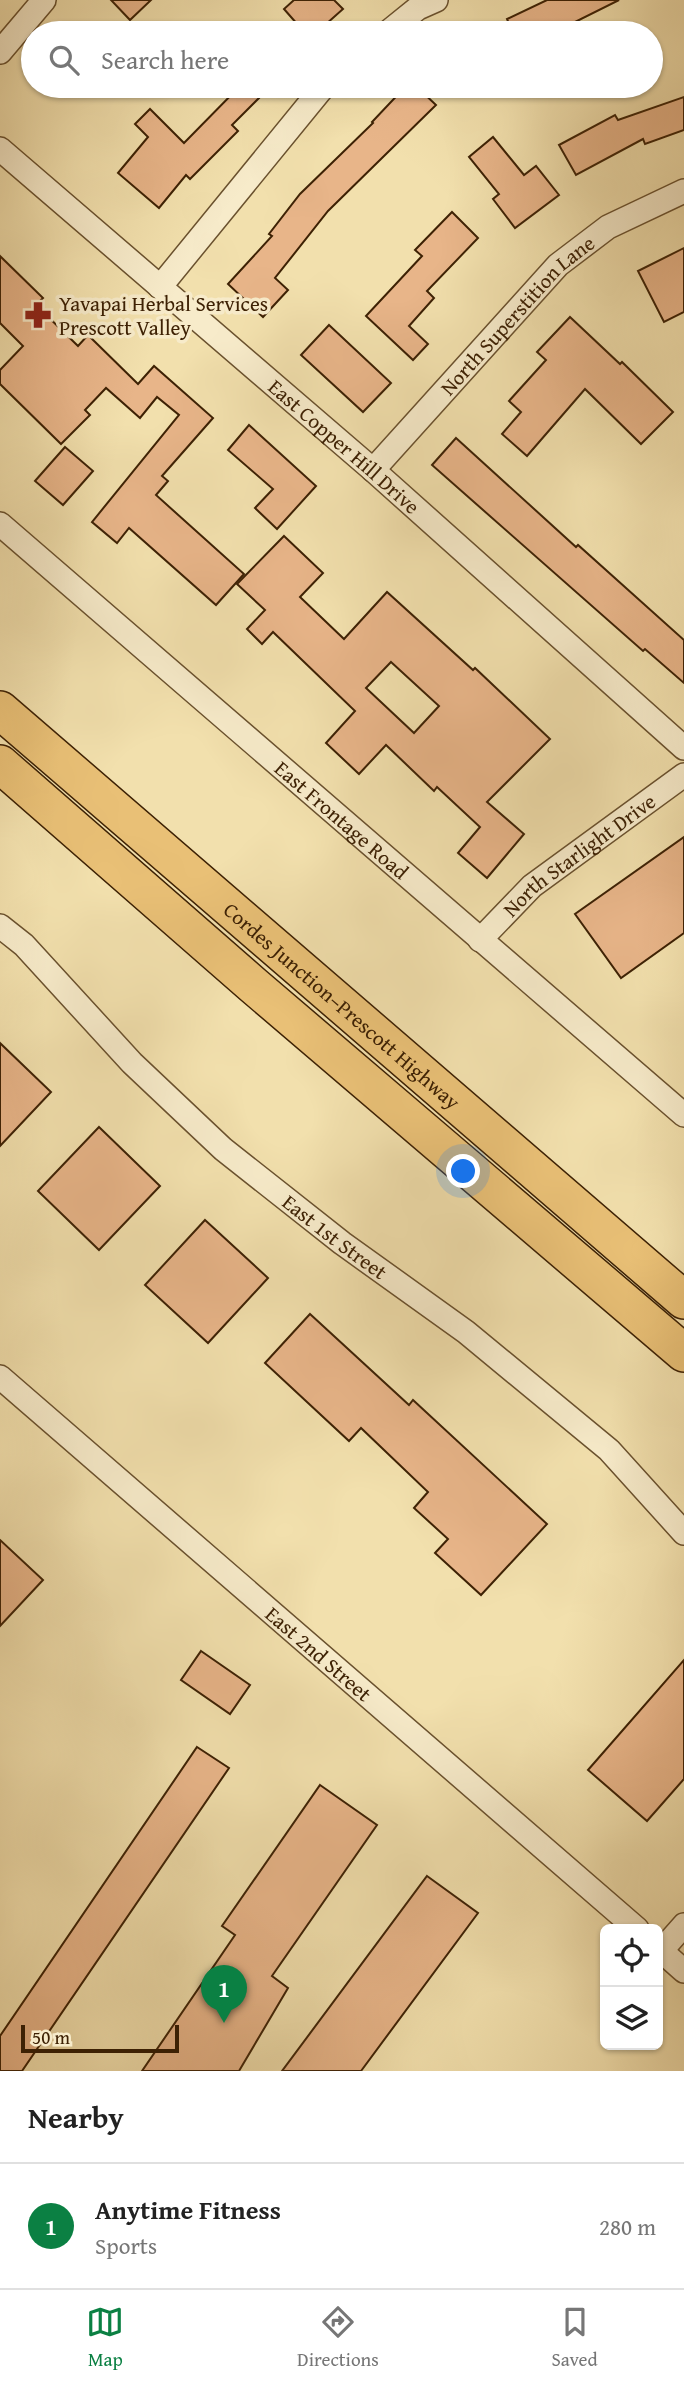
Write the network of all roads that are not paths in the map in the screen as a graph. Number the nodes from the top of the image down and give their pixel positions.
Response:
1 (44, 0) edge
2 (436, 0) edge
3 (26, 21) edge
4 (402, 21) edge
5 (21, 27) edge
6 (0, 52) edge
7 (314, 98) edge
8 (0, 149) edge
9 (684, 191) edge
10 (160, 287) junction
11 (373, 470) junction
12 (0, 524) edge
13 (0, 710) edge
14 (684, 748) edge
15 (0, 764) edge
16 (684, 775) edge
17 (0, 926) edge
18 (480, 940) junction
19 (684, 1115) edge
20 (684, 1300) edge
21 (684, 1353) edge
22 (0, 1377) edge
23 (684, 1533) edge
24 (631, 1924) edge
25 (684, 1925) edge
26 (663, 1946) edge
27 (663, 1953) edge
28 (684, 1970) edge

1 - 3 street
2 - 4 street
5 - 6 street
7 - 10 street
8 - 10 street, East Copper Hill Drive
9 - 11 street, North Superstition Lane
10 - 11 street, East Copper Hill Drive
11 - 14 street, East Copper Hill Drive
12 - 18 street, East Frontage Road
13 - 20 main road, Cordes Junction–Prescott Highway
15 - 21 main road, Cordes Junction–Prescott Highway
16 - 18 street, North Starlight Drive
17 - 23 street, East 1st Street
18 - 19 street, East Frontage Road
22 - 24 street, East 2nd Street
25 - 26 street
27 - 28 street

